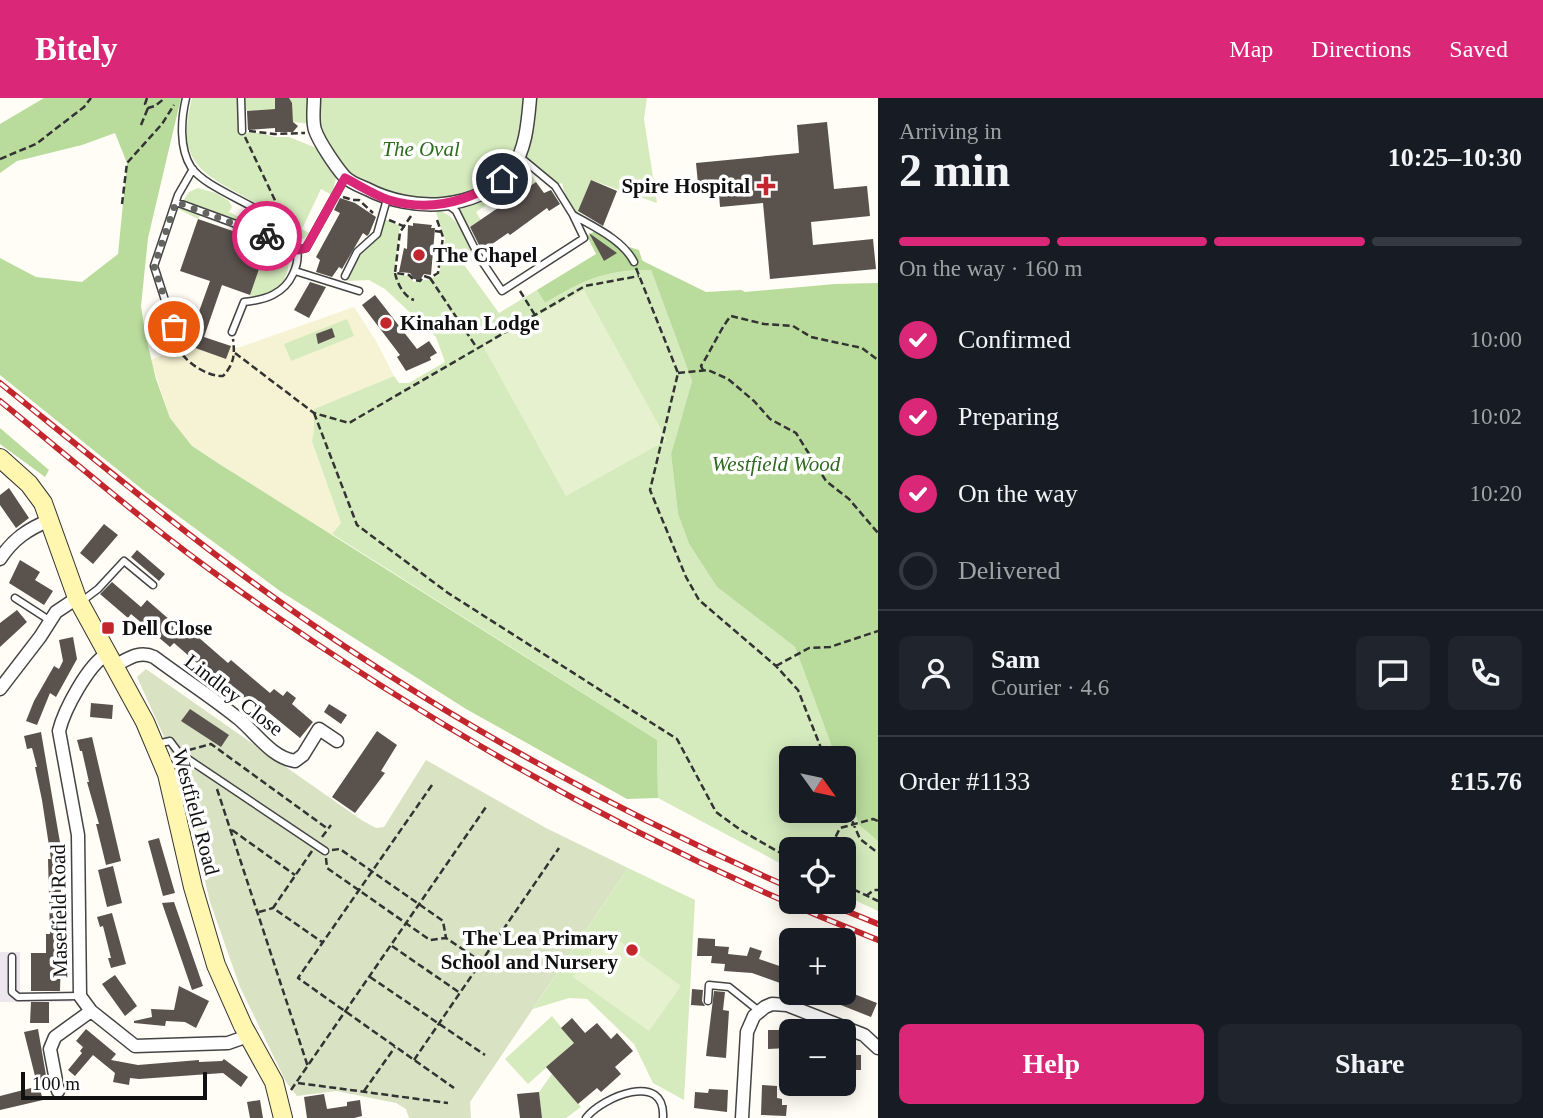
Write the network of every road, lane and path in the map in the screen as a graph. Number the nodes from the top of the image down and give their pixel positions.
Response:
1 (91, 98) edge
2 (147, 98) edge
3 (165, 98) edge
4 (186, 98) edge
5 (241, 98) edge
6 (314, 98) edge
7 (530, 98) edge
8 (184, 106) junction
9 (148, 108) junction
10 (141, 125) dead end
11 (315, 130) junction
12 (242, 131) junction
13 (519, 155) junction
14 (0, 159) edge
15 (192, 169) junction
16 (345, 178) junction
17 (337, 194) junction
18 (387, 199) junction
19 (176, 202) junction
20 (122, 204) dead end
21 (424, 204) junction
22 (447, 204) junction
23 (573, 215) junction
24 (381, 216) junction
25 (403, 226) junction
26 (408, 228) dead end
27 (285, 230) junction
28 (435, 231) dead end
29 (442, 232) junction
30 (297, 248) junction
31 (634, 262) joint
32 (434, 264) dead end
33 (440, 265) junction
34 (295, 271) junction
35 (395, 273) junction
36 (345, 275) dead end
37 (639, 276) junction
38 (430, 278) junction
39 (514, 282) junction
40 (359, 291) dead end
41 (414, 300) dead end
42 (535, 315) junction
43 (232, 332) joint
44 (180, 347) joint
45 (477, 349) junction
46 (235, 353) junction
47 (878, 360) edge
48 (703, 370) junction
49 (678, 373) junction
50 (314, 414) junction
51 (0, 458) edge
52 (50, 520) junction
53 (878, 533) edge
54 (0, 559) edge
55 (153, 585) dead end
56 (15, 598) dead end
57 (78, 600) junction
58 (49, 620) junction
59 (878, 631) edge
60 (111, 660) junction
61 (776, 666) junction
62 (0, 689) edge
63 (337, 741) dead end
64 (154, 744) junction
65 (820, 746) edge
66 (179, 753) junction
67 (213, 775) junction
68 (432, 785) dead end
69 (486, 807) dead end
70 (878, 821) edge
71 (852, 824) junction
72 (230, 829) junction
73 (836, 837) edge
74 (316, 845) junction
75 (559, 848) dead end
76 (340, 849) dead end
77 (326, 851) dead end
78 (779, 851) edge
79 (878, 853) edge
80 (327, 868) dead end
81 (372, 871) junction
82 (295, 876) junction
83 (359, 890) junction
84 (878, 890) edge
85 (856, 891) edge
86 (866, 896) junction
87 (878, 901) edge
88 (420, 905) junction
89 (273, 908) junction
90 (258, 912) junction
91 (407, 924) junction
92 (446, 938) junction
93 (322, 942) junction
94 (392, 946) junction
95 (12, 957) dead end
96 (481, 962) junction
97 (492, 970) dead end
98 (370, 977) junction
99 (460, 993) junction
100 (80, 996) junction
101 (708, 1001) dead end
102 (91, 1011) junction
103 (759, 1011) junction
104 (346, 1012) junction
105 (439, 1024) junction
106 (248, 1036) junction
107 (395, 1047) junction
108 (878, 1048) edge
109 (485, 1055) dead end
110 (414, 1060) junction
111 (308, 1067) junction
112 (298, 1083) junction
113 (454, 1088) dead end
114 (58, 1091) dead end
115 (364, 1091) junction
116 (279, 1098) junction
117 (449, 1103) dead end
118 (283, 1118) edge
119 (586, 1118) edge
120 (663, 1118) edge
121 (742, 1118) edge

1 - 14 path
2 - 9 path
3 - 9 path
4 - 8 lane
5 - 12 lane
6 - 11 street
7 - 13 street
8 - 15 lane
8 - 20 path
9 - 10 path
11 - 12 path
11 - 16 street
12 - 27 path
13 - 22 street
13 - 23 lane
15 - 19 lane
15 - 27 lane
16 - 17 lane
16 - 18 street
17 - 24 path
17 - 30 lane
18 - 21 street
18 - 24 lane
19 - 30 lane
19 - 44 lane
21 - 22 street
21 - 25 path
21 - 29 path
22 - 39 lane
23 - 31 lane
23 - 39 lane
24 - 25 path
24 - 36 lane
25 - 26 path
25 - 35 path
27 - 30 lane
28 - 29 path
29 - 33 path
30 - 34 lane
31 - 37 path
32 - 33 path
33 - 38 path
34 - 40 lane
34 - 43 lane
35 - 38 path
35 - 41 path
37 - 42 path
37 - 49 path
38 - 45 path
39 - 42 path
42 - 45 path
43 - 46 path
44 - 46 path
45 - 50 path
46 - 50 path
47 - 48 path
48 - 49 path
48 - 53 path
49 - 61 path
50 - 78 path
51 - 52 street, Westfield Road
52 - 54 street
52 - 57 street, Westfield Road
55 - 57 lane
56 - 58 lane
57 - 58 street
57 - 60 street, Westfield Road
58 - 62 street
59 - 61 path
60 - 63 street, Lindley Close
60 - 64 street, Westfield Road
60 - 100 street, Masefield Road
61 - 65 path
64 - 66 lane
64 - 106 street, Westfield Road
66 - 67 lane
66 - 74 path
67 - 72 path
67 - 74 lane
68 - 81 path
69 - 88 path
70 - 71 path
71 - 73 path
71 - 79 path
72 - 82 path
72 - 90 path
74 - 77 lane
74 - 82 path
75 - 96 path
76 - 81 path
80 - 83 path
81 - 83 path
81 - 88 path
82 - 89 path
83 - 91 path
83 - 93 path
84 - 86 path
85 - 86 path
86 - 87 path
88 - 91 path
88 - 92 path
89 - 90 path
89 - 93 path
90 - 111 path
91 - 92 path
91 - 94 path
92 - 96 path
93 - 104 path
94 - 98 path
94 - 99 path
95 - 100 lane
96 - 97 path
96 - 99 path
98 - 104 path
98 - 105 path
99 - 105 path
100 - 102 street, Masefield Road
101 - 103 lane
102 - 106 street, Masefield Road
102 - 114 street
103 - 108 street
103 - 121 street
104 - 107 path
104 - 111 path
105 - 109 path
105 - 110 path
106 - 116 street, Westfield Road
107 - 110 path
107 - 115 path
110 - 113 path
111 - 112 path
112 - 115 path
112 - 116 path
115 - 117 path
116 - 118 street, Westfield Road
119 - 120 lane

